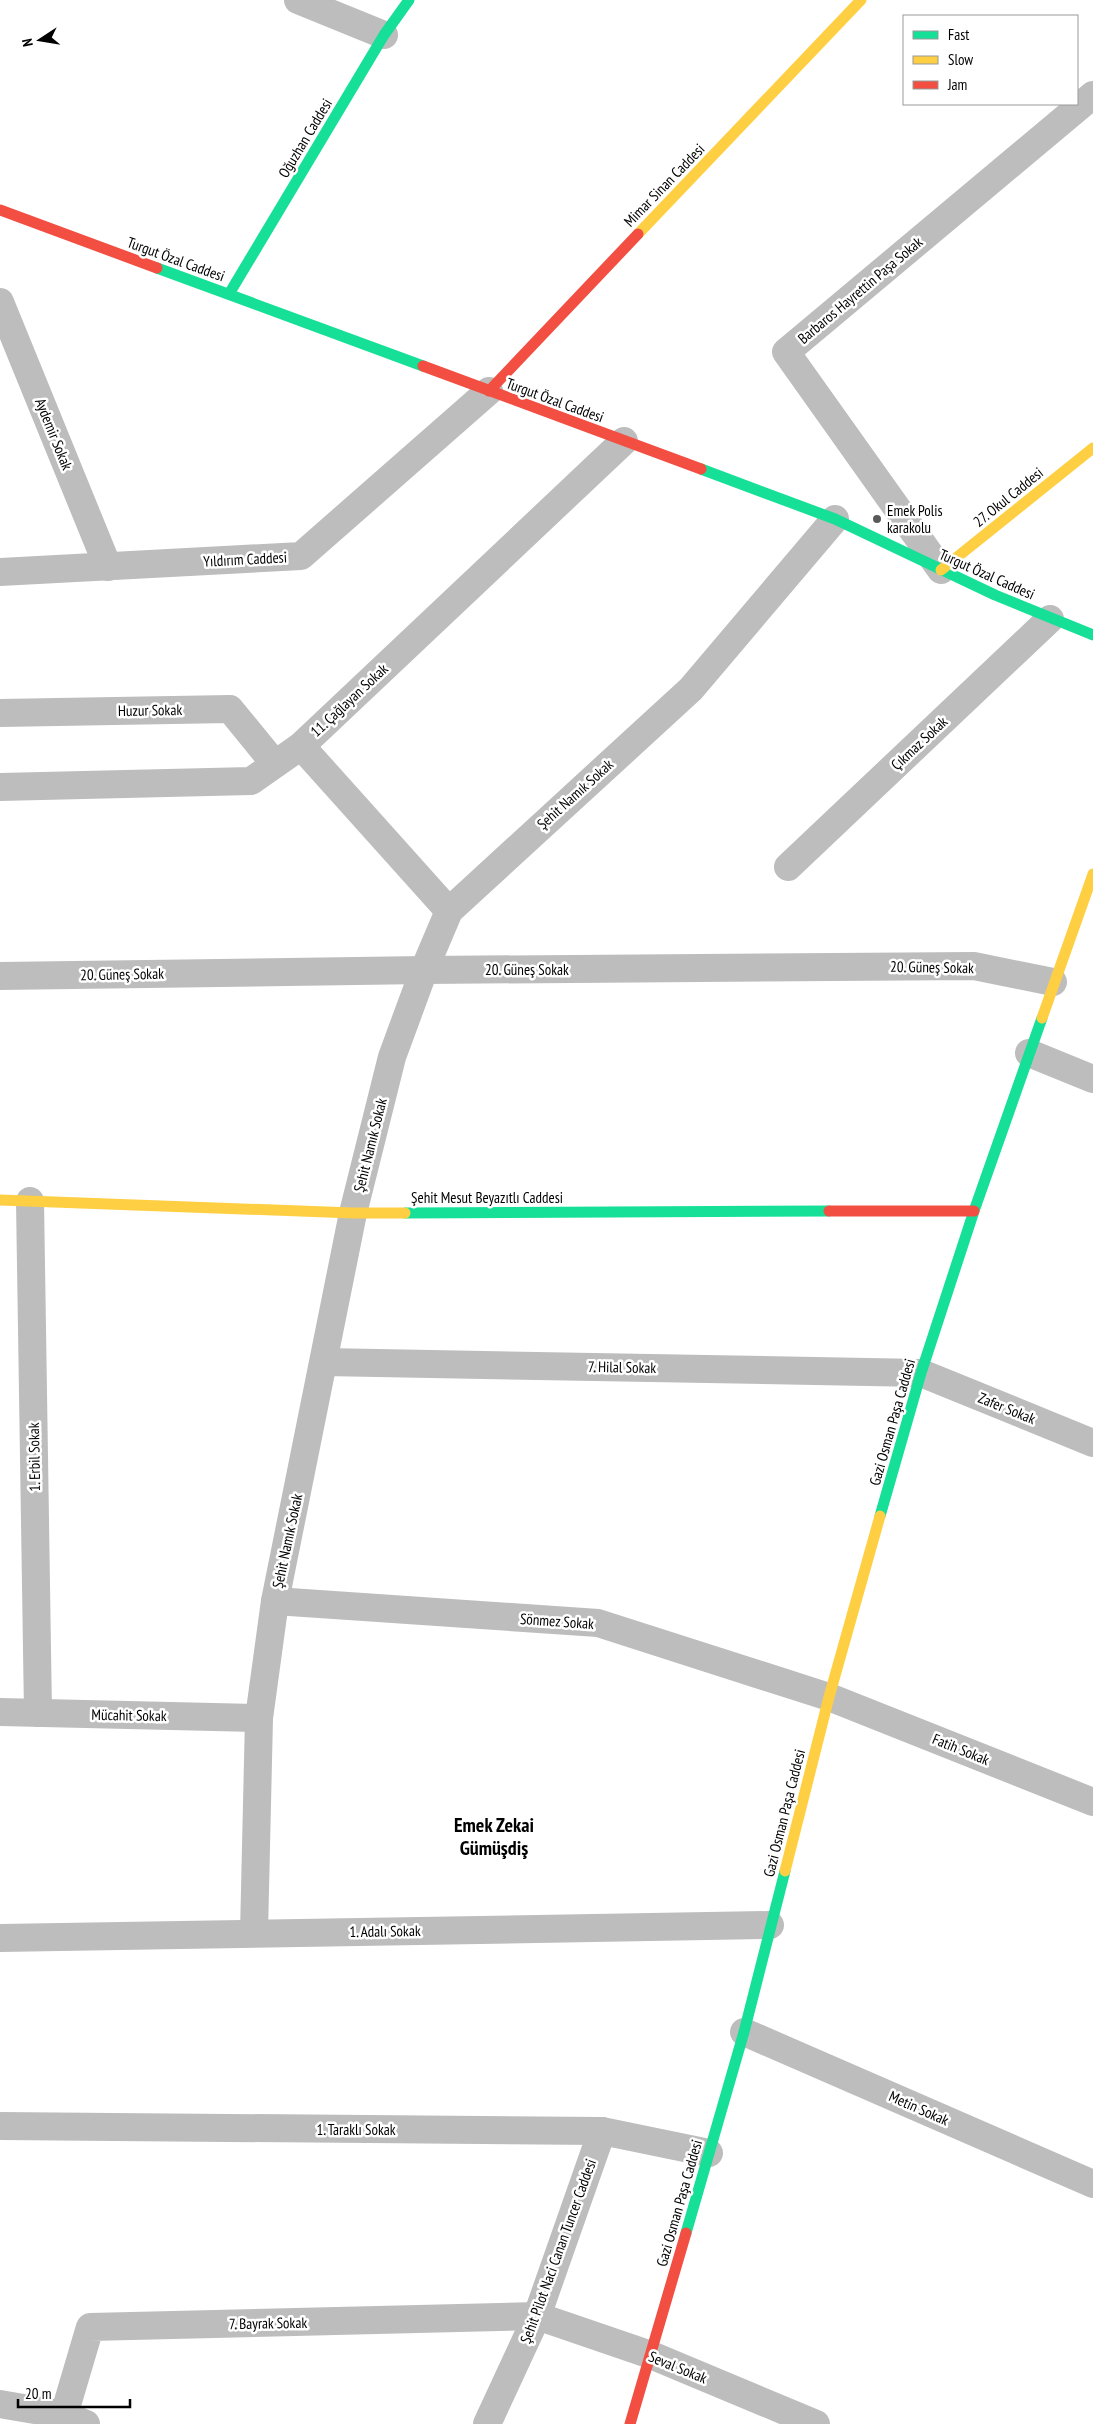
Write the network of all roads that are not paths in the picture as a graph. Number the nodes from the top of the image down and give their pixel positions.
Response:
1 (298, 0) edge
2 (409, 0) edge
3 (861, 0) edge
4 (384, 35) junction
5 (1093, 95) edge
6 (0, 210) edge
7 (229, 294) junction
8 (0, 302) edge
9 (489, 391) junction
10 (624, 441) junction
11 (1093, 448) edge
12 (835, 519) junction
13 (108, 567) junction
14 (941, 570) junction
15 (0, 572) edge
16 (1050, 619) junction
17 (1093, 635) edge
18 (0, 713) edge
19 (301, 746) junction
20 (275, 764) junction
21 (0, 786) edge
22 (788, 867) dead end
23 (1093, 874) edge
24 (449, 911) junction
25 (424, 970) junction
26 (0, 976) edge
27 (1053, 982) junction
28 (1029, 1053) junction
29 (1093, 1079) edge
30 (0, 1200) edge
31 (30, 1201) junction
32 (974, 1211) junction
33 (353, 1213) junction
34 (324, 1362) junction
35 (920, 1373) junction
36 (1093, 1443) edge
37 (275, 1601) junction
38 (829, 1696) junction
39 (0, 1712) edge
40 (38, 1714) junction
41 (259, 1718) junction
42 (1093, 1802) edge
43 (770, 1925) junction
44 (254, 1933) junction
45 (0, 1938) edge
46 (744, 2032) junction
47 (0, 2126) edge
48 (602, 2131) junction
49 (709, 2153) junction
50 (1093, 2184) edge
51 (537, 2316) junction
52 (651, 2355) junction
53 (0, 2404) edge
54 (75, 2419) edge
55 (487, 2424) edge
56 (630, 2424) edge
57 (816, 2424) edge

1 - 4 street
2 - 4 street, Oğuzhan Caddesi
3 - 9 street, Mimar Sinan Caddesi
4 - 7 street, Oğuzhan Caddesi
5 - 14 street, Barbaros Hayrettin Paşa Sokak
6 - 7 street, Turgut Özal Caddesi
7 - 9 street, Turgut Özal Caddesi
8 - 13 street, Aydemir Sokak
9 - 10 street, Turgut Özal Caddesi
9 - 13 street, Yıldırım Caddesi
10 - 12 street, Turgut Özal Caddesi
10 - 19 street, 11. Çağlayan Sokak
11 - 14 street, 27. Okul Caddesi
12 - 14 street, Turgut Özal Caddesi
12 - 24 street, Şehit Namık Sokak
13 - 15 street, Yıldırım Caddesi
14 - 16 street, Turgut Özal Caddesi
16 - 17 street, Turgut Özal Caddesi
16 - 22 street, Çıkmaz Sokak
18 - 20 street, Huzur Sokak
19 - 20 street, 11. Çağlayan Sokak
19 - 24 street
20 - 21 street, 11. Çağlayan Sokak
23 - 27 street, Gazi Osman Paşa Caddesi
24 - 25 street, Şehit Namık Sokak
25 - 26 street, 20. Güneş Sokak
25 - 27 street, 20. Güneş Sokak
25 - 33 street, Şehit Namık Sokak
27 - 28 street, Gazi Osman Paşa Caddesi
28 - 29 street
28 - 32 street, Gazi Osman Paşa Caddesi
30 - 31 street, Şehit Mesut Beyazıtlı Caddesi
31 - 33 street, Şehit Mesut Beyazıtlı Caddesi
31 - 40 street, 1. Erbil Sokak
32 - 33 street, Şehit Mesut Beyazıtlı Caddesi
32 - 35 street, Gazi Osman Paşa Caddesi
33 - 34 street, Şehit Namık Sokak
34 - 35 street, 7. Hilal Sokak
34 - 37 street, Şehit Namık Sokak
35 - 36 street, Zafer Sokak
35 - 38 street, Gazi Osman Paşa Caddesi
37 - 38 street, Sönmez Sokak
37 - 41 street, Şehit Namık Sokak
38 - 42 street, Fatih Sokak
38 - 43 street, Gazi Osman Paşa Caddesi
39 - 40 street, Mücahit Sokak
40 - 41 street, Mücahit Sokak
41 - 44 street, Şehit Namık Sokak
43 - 44 street, 1. Adalı Sokak
43 - 46 street, Gazi Osman Paşa Caddesi
44 - 45 street, 1. Adalı Sokak
46 - 49 street, Gazi Osman Paşa Caddesi
46 - 50 street, Metin Sokak
47 - 48 street, 1. Taraklı Sokak
48 - 49 street, 1. Taraklı Sokak
48 - 51 street, Şehit Pilot Naci Canan Tuncer Caddesi
49 - 52 street, Gazi Osman Paşa Caddesi
51 - 52 street, Seval Sokak
51 - 54 street, 7. Bayrak Sokak
51 - 55 street, Şehit Pilot Naci Canan Tuncer Caddesi
52 - 56 street, Gazi Osman Paşa Caddesi
52 - 57 street, Seval Sokak
53 - 54 street

